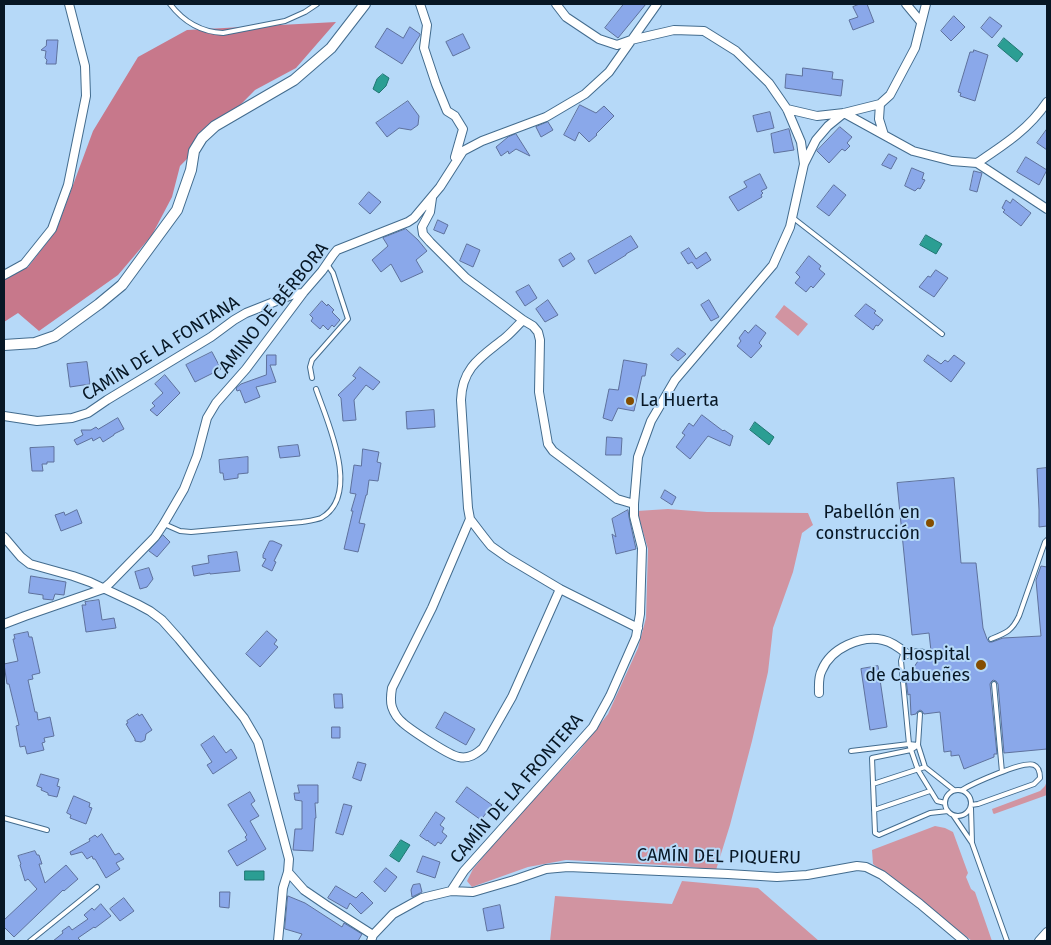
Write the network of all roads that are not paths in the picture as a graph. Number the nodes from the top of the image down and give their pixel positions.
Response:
1 (69, 4) edge
2 (170, 4) edge
3 (317, 4) edge
4 (365, 4) edge
5 (420, 4) edge
6 (556, 4) edge
7 (657, 4) edge
8 (906, 4) edge
9 (926, 4) edge
10 (921, 22) junction
11 (631, 40) junction
12 (1047, 102) edge
13 (880, 104) junction
14 (787, 109) junction
15 (844, 113) junction
16 (884, 136) junction
17 (804, 164) junction
18 (977, 164) junction
19 (452, 168) junction
20 (433, 196) junction
21 (1047, 209) edge
22 (792, 217) junction
23 (327, 264) junction
24 (4, 275) edge
25 (303, 293) junction
26 (523, 320) junction
27 (942, 334) dead end
28 (4, 345) edge
29 (312, 378) dead end
30 (316, 389) dead end
31 (4, 416) edge
32 (634, 504) junction
33 (470, 519) junction
34 (164, 524) junction
35 (4, 537) edge
36 (1047, 540) edge
37 (103, 589) junction
38 (560, 589) junction
39 (4, 624) edge
40 (638, 628) junction
41 (991, 639) dead end
42 (907, 654) junction
43 (926, 654) dead end
44 (994, 684) dead end
45 (819, 693) dead end
46 (920, 714) dead end
47 (908, 744) junction
48 (918, 746) junction
49 (910, 750) junction
50 (851, 751) dead end
51 (925, 767) junction
52 (918, 770) junction
53 (1002, 772) junction
54 (873, 784) junction
55 (954, 790) junction
56 (962, 790) junction
57 (930, 791) junction
58 (945, 803) junction
59 (971, 806) junction
60 (874, 810) junction
61 (948, 811) junction
62 (953, 815) junction
63 (4, 818) edge
64 (47, 830) dead end
65 (972, 843) junction
66 (288, 872) junction
67 (97, 888) dead end
68 (451, 891) junction
69 (1047, 932) edge
70 (372, 938) edge
71 (30, 941) edge
72 (278, 941) edge
73 (964, 941) edge
74 (1007, 941) edge
75 (1039, 941) edge

1 - 24 street
2 - 3 lane
4 - 28 street
5 - 19 street
6 - 11 street
7 - 11 street, CAMINO DE BÉRBORA
8 - 10 street
9 - 10 street
10 - 13 street
11 - 14 street
11 - 19 street, CAMINO DE BÉRBORA
12 - 18 street
13 - 15 street
13 - 16 street
14 - 15 street
14 - 17 street
15 - 16 street
15 - 17 street
16 - 18 street
17 - 22 street, CAMÍN DE LA FRONTERA
18 - 21 street
19 - 20 street, CAMINO DE BÉRBORA
20 - 23 street, CAMINO DE BÉRBORA
20 - 26 street
22 - 27 lane
22 - 32 street, CAMÍN DE LA FRONTERA
23 - 25 street, CAMINO DE BÉRBORA
23 - 29 lane
25 - 31 street, CAMÍN DE LA FONTANA
25 - 34 street, CAMINO DE BÉRBORA
26 - 32 street
26 - 33 street
30 - 34 lane
32 - 40 street, CAMÍN DE LA FRONTERA
33 - 38 street
33 - 38 street
34 - 37 street, CAMINO DE BÉRBORA
35 - 37 street
36 - 41 lane
37 - 39 street, CAMINO DE BÉRBORA
37 - 66 street
38 - 40 street
40 - 68 street, CAMÍN DE LA FRONTERA
42 - 43 lane
42 - 45 street
42 - 47 lane
44 - 53 lane
46 - 48 lane
47 - 48 lane
47 - 49 lane
47 - 50 lane
48 - 49 lane
48 - 51 lane
49 - 52 lane
49 - 54 lane
51 - 52 lane
51 - 55 lane
52 - 54 lane
52 - 57 lane
53 - 56 lane
53 - 59 lane
54 - 60 lane
55 - 56 lane
55 - 58 lane
56 - 59 lane
57 - 58 lane
57 - 60 lane
58 - 61 lane
59 - 62 lane
59 - 65 lane
60 - 61 lane
61 - 62 lane
62 - 65 lane
63 - 64 lane
65 - 74 lane
66 - 70 street
66 - 72 street
67 - 71 lane
68 - 70 street, CAMÍN DEL PIQUERU
68 - 73 street, CAMÍN DEL PIQUERU
69 - 75 street

